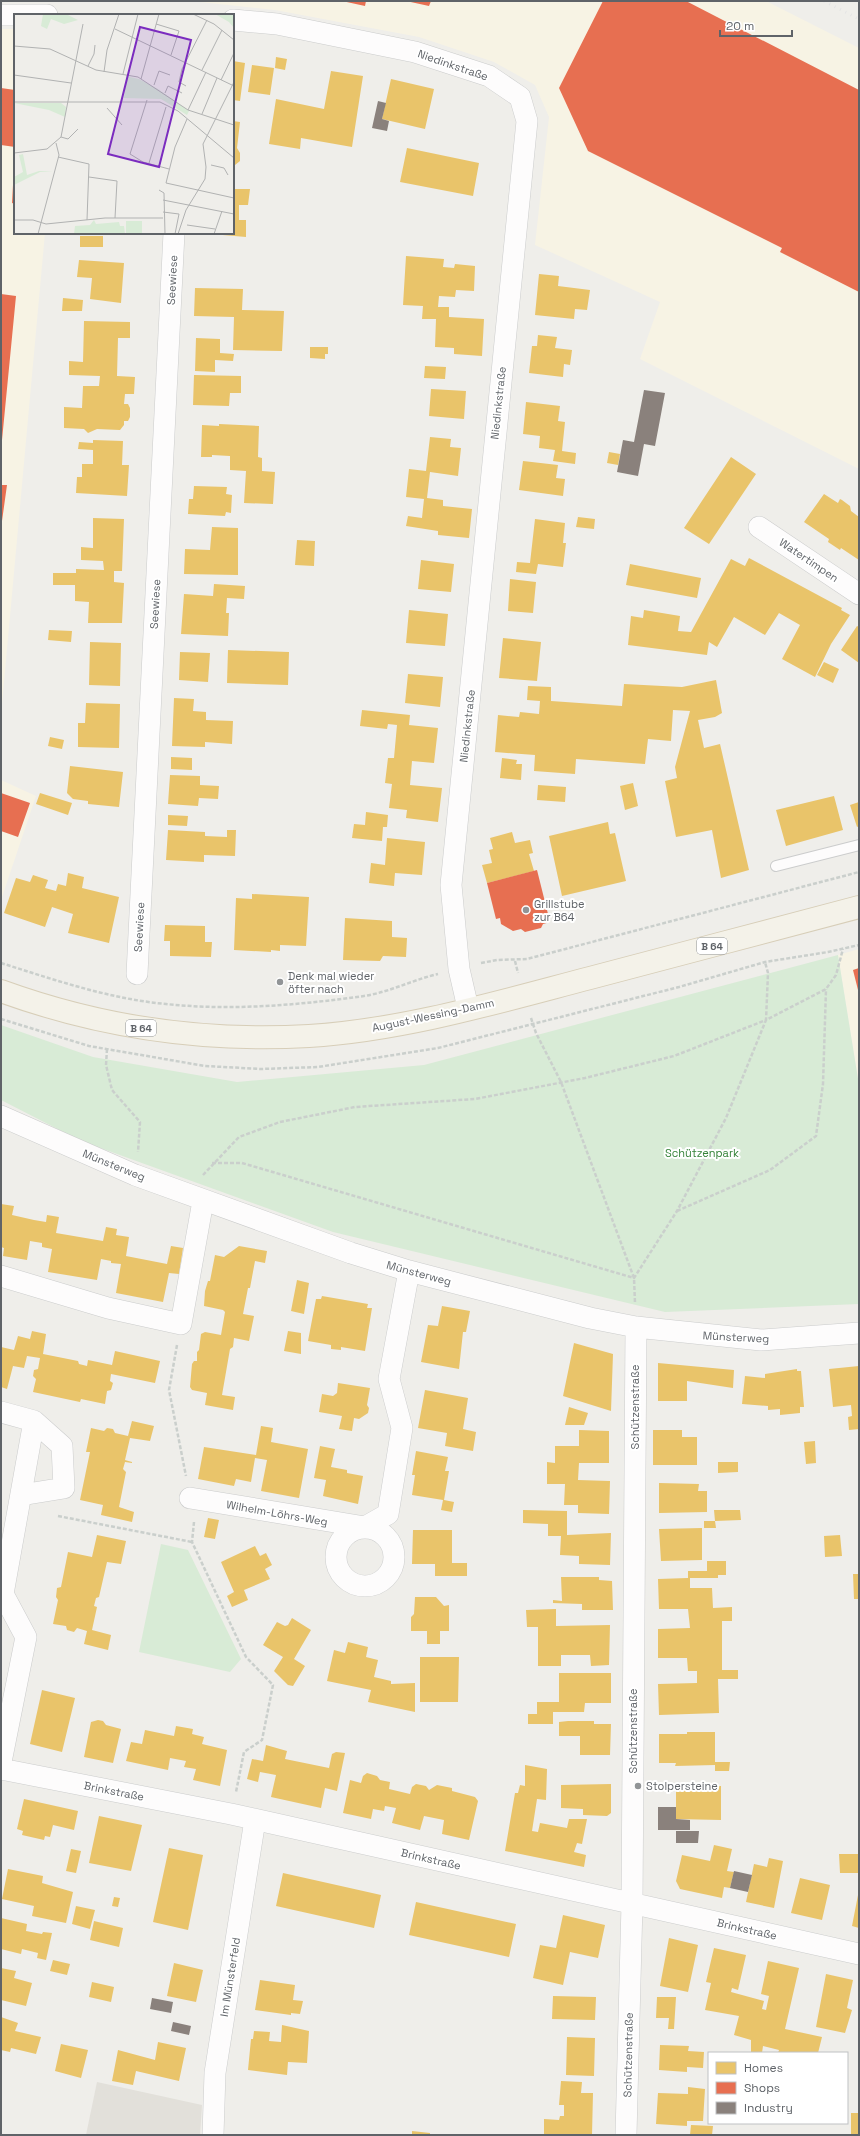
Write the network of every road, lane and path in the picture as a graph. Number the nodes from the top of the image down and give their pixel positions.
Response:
1 (1, 15) edge
2 (14, 15) edge
3 (234, 20) edge
4 (174, 234) edge
5 (759, 527) dead end
6 (859, 594) edge
7 (859, 845) edge
8 (776, 866) dead end
9 (859, 872) edge
10 (859, 907) edge
11 (842, 949) dead end
12 (765, 962) dead end
13 (1, 963) edge
14 (459, 969) junction
15 (137, 974) dead end
16 (826, 989) junction
17 (1, 991) edge
18 (468, 1008) junction
19 (766, 1020) junction
20 (540, 1040) dead end
21 (107, 1049) dead end
22 (561, 1082) junction
23 (1, 1116) edge
24 (212, 1163) junction
25 (135, 1175) junction
26 (203, 1200) junction
27 (677, 1212) junction
28 (408, 1271) junction
29 (1, 1276) edge
30 (634, 1278) junction
31 (182, 1324) junction
32 (636, 1327) junction
33 (859, 1333) edge
34 (1, 1412) edge
35 (34, 1421) junction
36 (21, 1495) junction
37 (190, 1498) junction
38 (58, 1516) dead end
39 (192, 1542) junction
40 (5, 1552) edge
41 (1, 1762) edge
42 (1, 1769) edge
43 (231, 1814) junction
44 (255, 1820) junction
45 (632, 1904) junction
46 (859, 1954) edge
47 (213, 2135) edge
48 (626, 2135) edge

1 - 2 street
3 - 14 street, Niedinkstraße
4 - 15 street, Seewiese
5 - 6 street, Watertimpen
7 - 8 lane
9 - 14 path
10 - 18 main road, August-Wessing-Damm / B 64
11 - 16 path
12 - 19 path
13 - 14 path
14 - 18 street, Niedinkstraße
16 - 19 path
16 - 27 path
17 - 18 main road, August-Wessing-Damm / B 64
19 - 22 path
19 - 27 path
20 - 22 path
21 - 25 path
22 - 24 path
22 - 30 path
23 - 25 street, Münsterweg
24 - 26 path
24 - 30 path
25 - 26 street, Münsterweg
26 - 28 street, Münsterweg
26 - 31 street
27 - 30 path
28 - 32 street, Münsterweg
28 - 37 street, Wilhelm-Löhrs-Weg
29 - 31 street
30 - 32 path
31 - 37 path
32 - 33 street, Münsterweg
32 - 45 street, Schützenstraße
34 - 35 street
35 - 36 street
35 - 36 street
36 - 40 street
37 - 39 path
38 - 39 path
39 - 43 path
40 - 41 street
42 - 43 street, Brinkstraße
43 - 44 street, Brinkstraße
44 - 45 street, Brinkstraße
44 - 47 street, Im Münsterfeld
45 - 46 street, Brinkstraße
45 - 48 street, Schützenstraße

